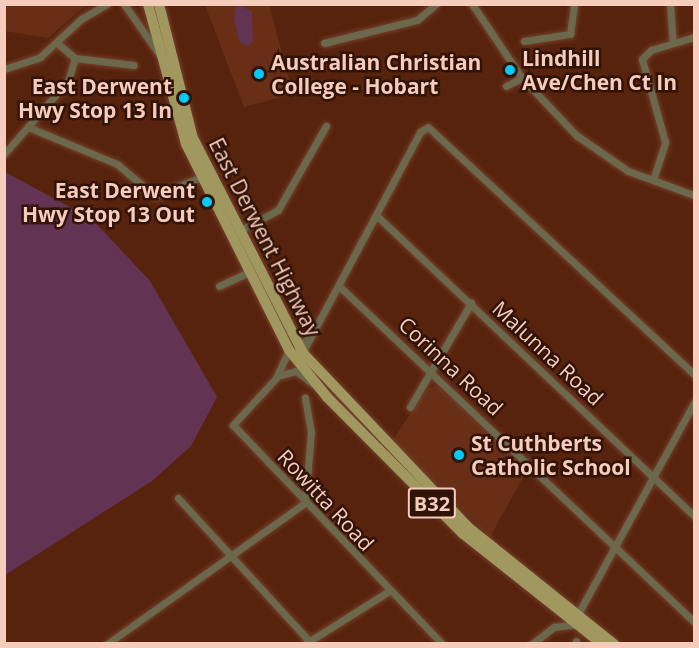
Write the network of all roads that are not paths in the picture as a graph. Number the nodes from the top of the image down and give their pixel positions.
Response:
1 (107, 4) edge
2 (124, 4) edge
3 (148, 4) edge
4 (159, 4) edge
5 (436, 4) edge
6 (472, 4) edge
7 (574, 4) edge
8 (670, 4) edge
9 (694, 37) edge
10 (524, 41) dead end
11 (57, 43) junction
12 (324, 43) dead end
13 (674, 43) junction
14 (159, 54) junction
15 (75, 58) junction
16 (134, 65) dead end
17 (4, 69) edge
18 (522, 78) junction
19 (506, 86) dead end
20 (326, 126) dead end
21 (28, 127) junction
22 (4, 154) edge
23 (205, 175) junction
24 (653, 180) junction
25 (694, 195) edge
26 (376, 215) junction
27 (234, 234) junction
28 (252, 271) junction
29 (219, 286) dead end
30 (339, 286) junction
31 (471, 303) junction
32 (296, 353) junction
33 (431, 369) junction
34 (694, 374) edge
35 (276, 378) junction
36 (320, 389) junction
37 (305, 398) dead end
38 (694, 403) edge
39 (410, 407) dead end
40 (655, 476) junction
41 (178, 498) dead end
42 (305, 503) junction
43 (694, 516) edge
44 (617, 544) junction
45 (230, 557) junction
46 (389, 591) junction
47 (559, 605) junction
48 (579, 612) junction
49 (694, 622) edge
50 (581, 624) junction
51 (554, 627) junction
52 (309, 642) edge
53 (107, 644) edge
54 (442, 644) edge
55 (532, 644) edge
56 (602, 644) edge
57 (614, 644) edge

1 - 11 street
2 - 14 street
3 - 14 main road, East Derwent Highway / B32
4 - 23 main road, East Derwent Highway / B32
5 - 12 street
6 - 18 street
7 - 10 street
8 - 13 street
9 - 13 street
11 - 15 street
11 - 17 street
13 - 24 street
14 - 23 main road, East Derwent Highway / B32
15 - 16 street
15 - 21 street
18 - 19 street
18 - 24 street
20 - 27 street
21 - 22 street
21 - 23 street
23 - 27 main road, East Derwent Highway / B32
24 - 25 street
26 - 30 street, Rowitta Road
26 - 31 street, Malunna Road
26 - 34 street, Rowitta Road
27 - 28 main road, East Derwent Highway / B32
28 - 29 street
28 - 32 main road, East Derwent Highway / B32
30 - 32 street, Rowitta Road
30 - 33 street, Corinna Road
31 - 33 street
31 - 40 street, Malunna Road
32 - 35 street, Rowitta Road
32 - 36 main road, East Derwent Highway / B32
32 - 48 main road, East Derwent Highway / B32
33 - 39 street
33 - 44 street, Corinna Road
35 - 36 street
35 - 42 street, Rowitta Road
36 - 47 main road, East Derwent Highway / B32
37 - 42 street
38 - 40 street
40 - 43 street, Malunna Road
40 - 44 street
41 - 45 street
42 - 45 street
42 - 46 street, Rowitta Road
44 - 48 street
44 - 49 street, Corinna Road
45 - 52 street
45 - 53 street
46 - 52 street
46 - 54 street, Rowitta Road
47 - 50 main road, East Derwent Highway / B32
47 - 51 street
48 - 57 main road, East Derwent Highway / B32
50 - 51 street
50 - 56 main road, East Derwent Highway / B32
51 - 55 street

